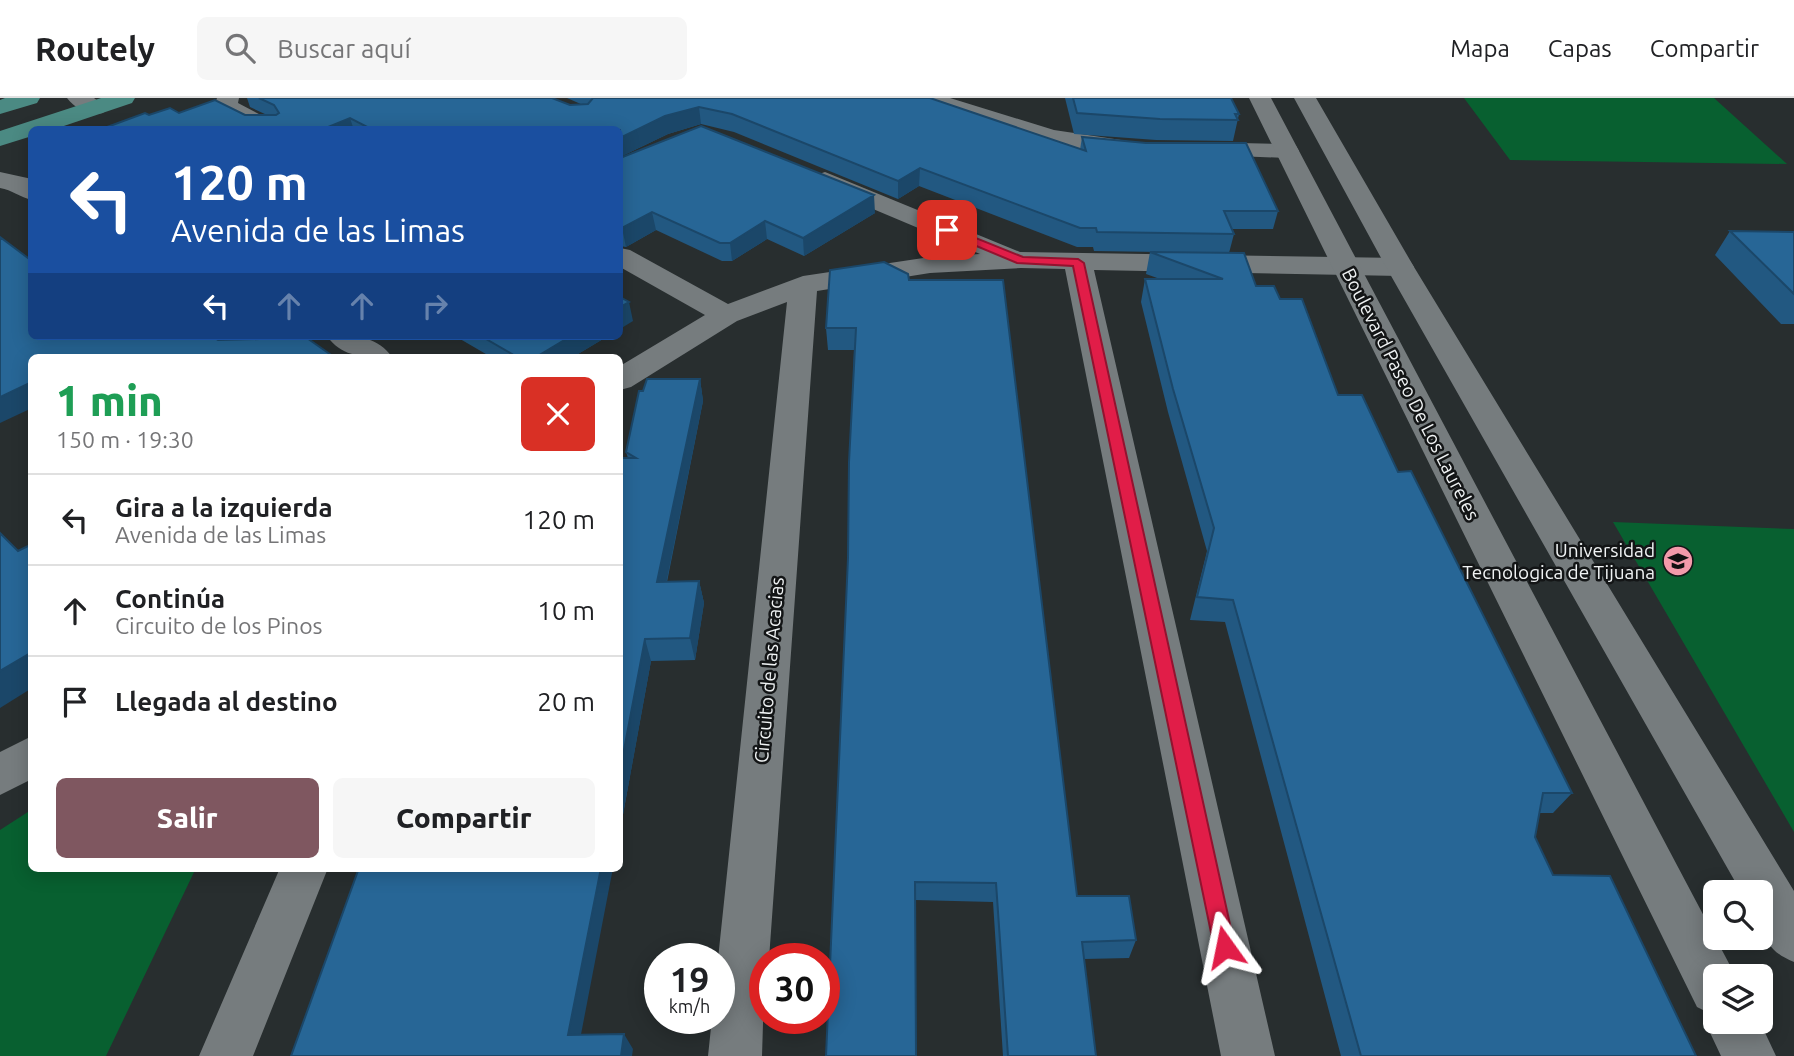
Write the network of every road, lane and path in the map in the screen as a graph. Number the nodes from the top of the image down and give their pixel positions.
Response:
1 (29, 98) edge
2 (124, 98) edge
3 (227, 98) edge
4 (928, 98) edge
5 (1260, 98) edge
6 (1305, 98) edge
7 (1009, 102) dead end
8 (86, 103) edge
9 (0, 107) edge
10 (985, 118) junction
11 (31, 126) edge
12 (77, 126) edge
13 (264, 126) edge
14 (28, 127) edge
15 (0, 139) edge
16 (28, 148) edge
17 (1287, 151) junction
18 (0, 158) edge
19 (801, 170) edge
20 (0, 180) edge
21 (28, 189) edge
22 (623, 258) edge
23 (1021, 261) junction
24 (1078, 263) junction
25 (1347, 267) junction
26 (1400, 267) junction
27 (803, 285) junction
28 (726, 315) junction
29 (348, 340) edge
30 (371, 354) edge
31 (623, 378) edge
32 (28, 758) edge
33 (0, 775) edge
34 (302, 872) edge
35 (1794, 938) edge
36 (1703, 965) edge
37 (1738, 1034) edge
38 (226, 1056) edge
39 (734, 1056) edge
40 (1248, 1056) edge
41 (1749, 1056) edge

1 - 9 main road
2 - 8 main road
3 - 13 street
4 - 10 street
5 - 17 street, Boulevard Paseo De Los Laureles
6 - 26 street
7 - 10 street
8 - 11 main road
8 - 12 main road
10 - 17 street
14 - 15 main road
16 - 18 main road
17 - 25 street, Boulevard Paseo De Los Laureles
19 - 23 street
20 - 21 street
22 - 28 street
23 - 24 street
23 - 27 street
24 - 25 street
24 - 40 street
25 - 26 street
25 - 36 street, Boulevard Paseo De Los Laureles
26 - 35 street
27 - 28 street
27 - 39 street, Circuito de las Acacias
28 - 31 street
29 - 30 street
32 - 33 street
34 - 38 street
37 - 41 street

